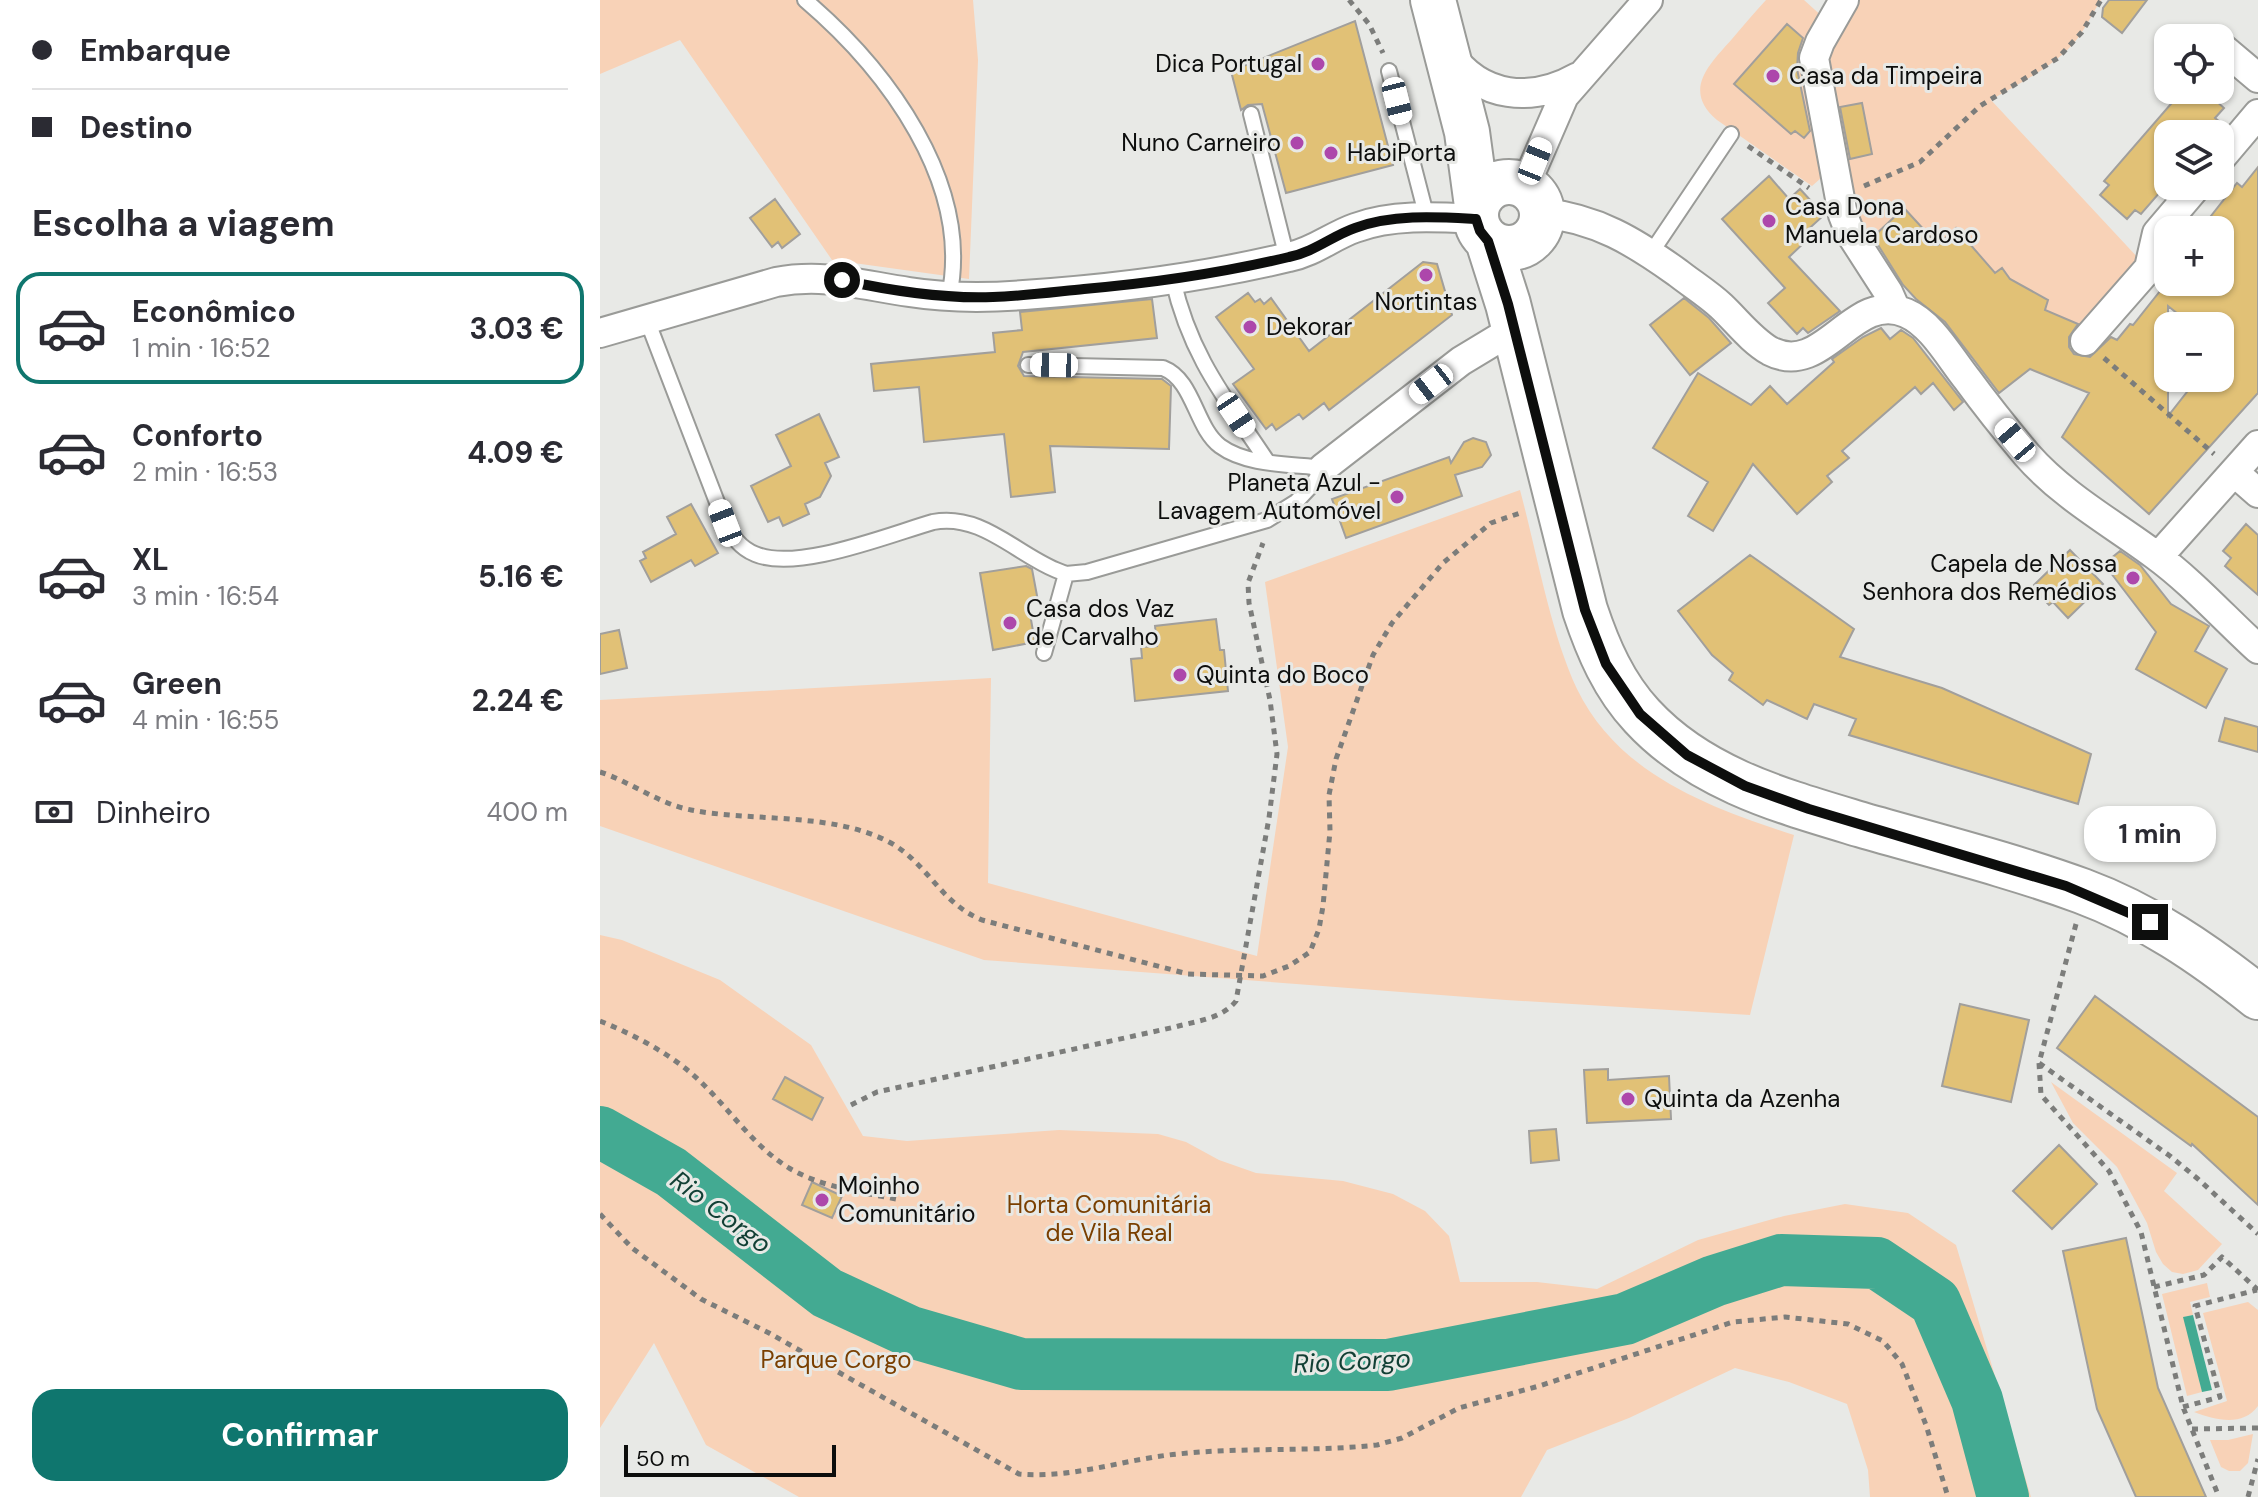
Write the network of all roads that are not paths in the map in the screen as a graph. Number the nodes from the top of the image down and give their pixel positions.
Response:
1 (805, 0) edge
2 (1433, 0) edge
3 (1648, 0) edge
4 (1844, 0) edge
5 (1445, 46) junction
6 (2234, 58) edge
7 (1389, 71) road end
8 (1579, 77) junction
9 (2258, 78) edge
10 (1251, 114) dead end
11 (2258, 114) edge
12 (1731, 134) road end
13 (2234, 142) edge
14 (2185, 200) edge
15 (1504, 213) junction
16 (1427, 218) junction
17 (1651, 253) junction
18 (1287, 258) junction
19 (1173, 280) junction
20 (949, 297) junction
21 (1896, 310) junction
22 (1511, 317) junction
23 (647, 320) junction
24 (600, 333) edge
25 (2085, 341) road end
26 (1028, 365) dead end
27 (2258, 445) edge
28 (1267, 461) junction
29 (1323, 468) junction
30 (2234, 472) junction
31 (2258, 493) edge
32 (2158, 557) junction
33 (1066, 574) junction
34 (2258, 649) edge
35 (1044, 653) dead end
36 (2258, 997) edge

1 - 20 lane
2 - 5 main road
3 - 8 street
4 - 21 street
5 - 8 street
5 - 15 main road
6 - 9 street
7 - 16 lane
8 - 15 street
10 - 18 lane
11 - 13 street
12 - 17 lane
14 - 25 street
15 - 16 street
15 - 17 street
15 - 22 main road
16 - 18 street
17 - 21 street
18 - 19 street
19 - 20 street
19 - 28 lane
20 - 23 street
21 - 32 street
22 - 29 street
22 - 36 main road
23 - 24 street
23 - 33 lane
26 - 28 lane
27 - 30 street
28 - 29 lane
29 - 33 lane
30 - 31 street
30 - 32 street
32 - 34 street
33 - 35 lane

